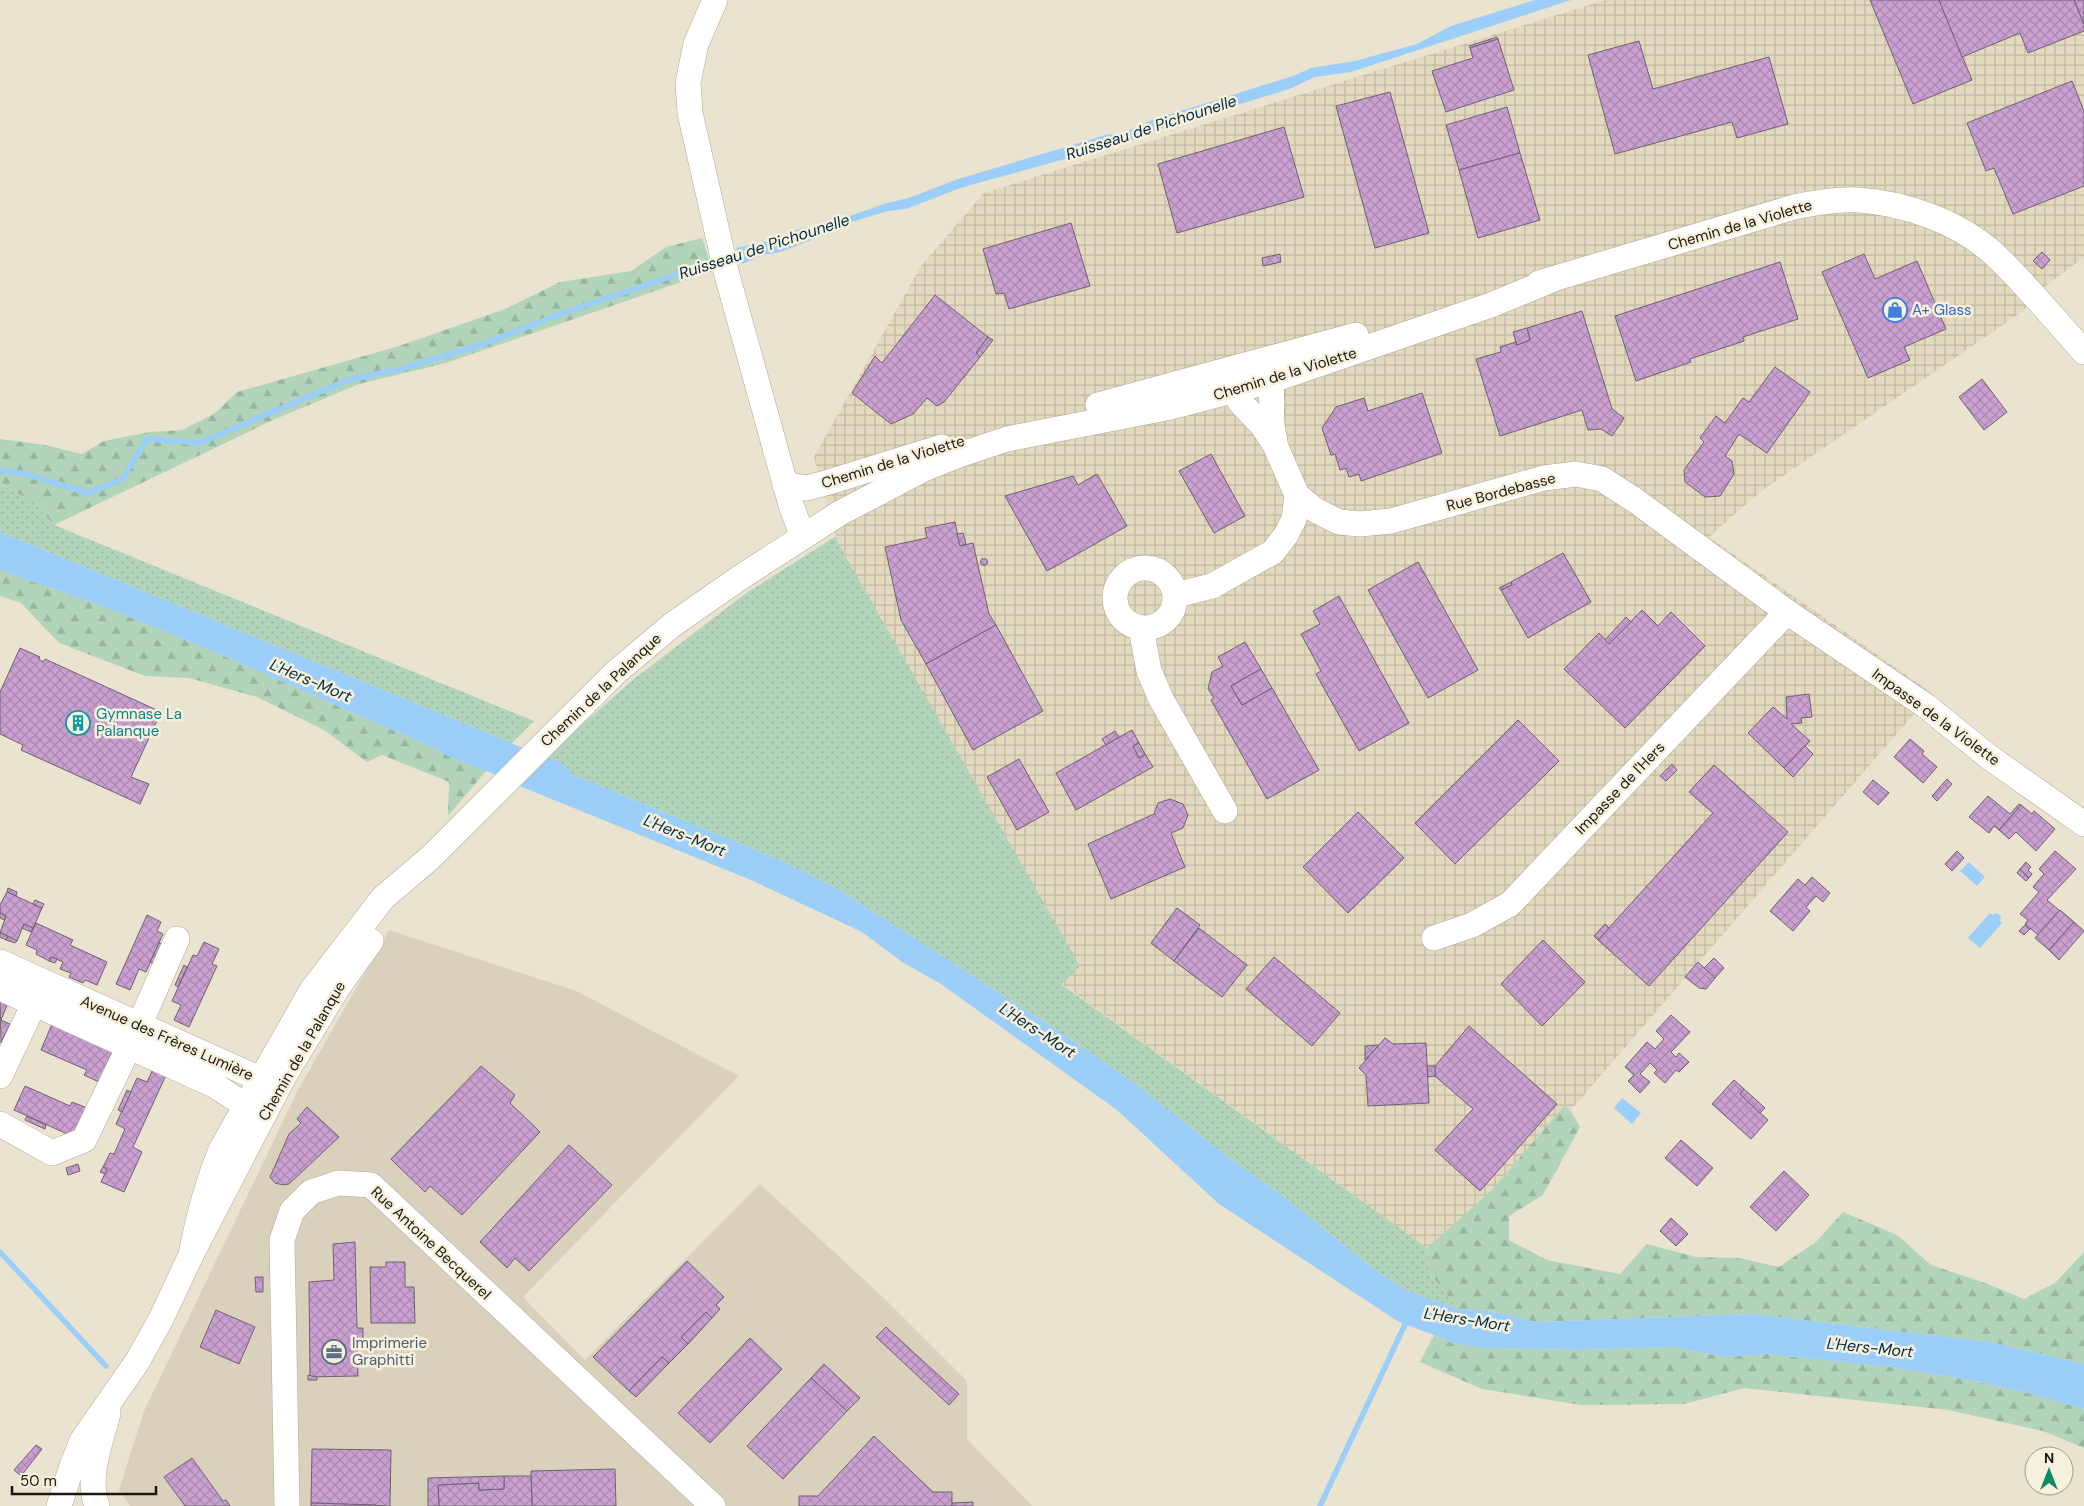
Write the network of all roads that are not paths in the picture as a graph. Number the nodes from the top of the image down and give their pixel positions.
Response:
1 (715, 0) edge
2 (1554, 280) junction
3 (2084, 352) edge
4 (1249, 364) junction
5 (1270, 381) junction
6 (1236, 390) junction
7 (1029, 424) junction
8 (1007, 439) junction
9 (1276, 445) junction
10 (785, 485) junction
11 (1296, 495) junction
12 (840, 513) joint
13 (803, 537) junction
14 (1176, 594) junction
15 (1787, 612) junction
16 (1141, 628) junction
17 (1225, 811) dead end
18 (2084, 824) edge
19 (1434, 938) dead end
20 (177, 939) dead end
21 (0, 962) edge
22 (0, 988) edge
23 (40, 993) junction
24 (134, 1036) junction
25 (0, 1076) edge
26 (265, 1091) junction
27 (245, 1105) junction
28 (0, 1124) edge
29 (191, 1255) junction
30 (112, 1400) junction
31 (710, 1504) edge
32 (59, 1506) edge
33 (97, 1506) edge
34 (287, 1506) edge

1 - 10 street
2 - 3 street, Chemin de la Violette
2 - 4 street, Chemin de la Violette
2 - 5 street, Chemin de la Violette
4 - 5 street
4 - 6 street
4 - 7 street, Chemin de la Violette
5 - 6 street, Chemin de la Violette
5 - 9 street
6 - 8 street, Chemin de la Violette
6 - 9 street
7 - 8 street, Chemin de la Violette
7 - 10 street, Chemin de la Violette
8 - 12 street, Chemin de la Violette
9 - 11 street
10 - 13 street
11 - 14 street
11 - 15 street, Rue Bordebasse
12 - 13 street, Chemin de la Palanque
13 - 26 street, Chemin de la Palanque
14 - 16 street
14 - 16 street
15 - 18 street, Impasse de la Violette
15 - 19 street, Impasse de l'Hers
16 - 17 street
20 - 24 street
21 - 23 street, Avenue des Frères Lumière
22 - 23 street, Avenue des Frères Lumière
23 - 24 street, Avenue des Frères Lumière
23 - 25 street
24 - 26 street, Avenue des Frères Lumière
24 - 27 street, Avenue des Frères Lumière
24 - 28 street
26 - 27 street, Avenue des Frères Lumière
26 - 29 street, Chemin de la Palanque
27 - 29 street, Chemin de la Palanque
29 - 30 street, Chemin de la Palanque
30 - 32 street, Chemin de la Palanque
30 - 33 street, Chemin de la Palanque
31 - 34 street, Rue Antoine Becquerel

